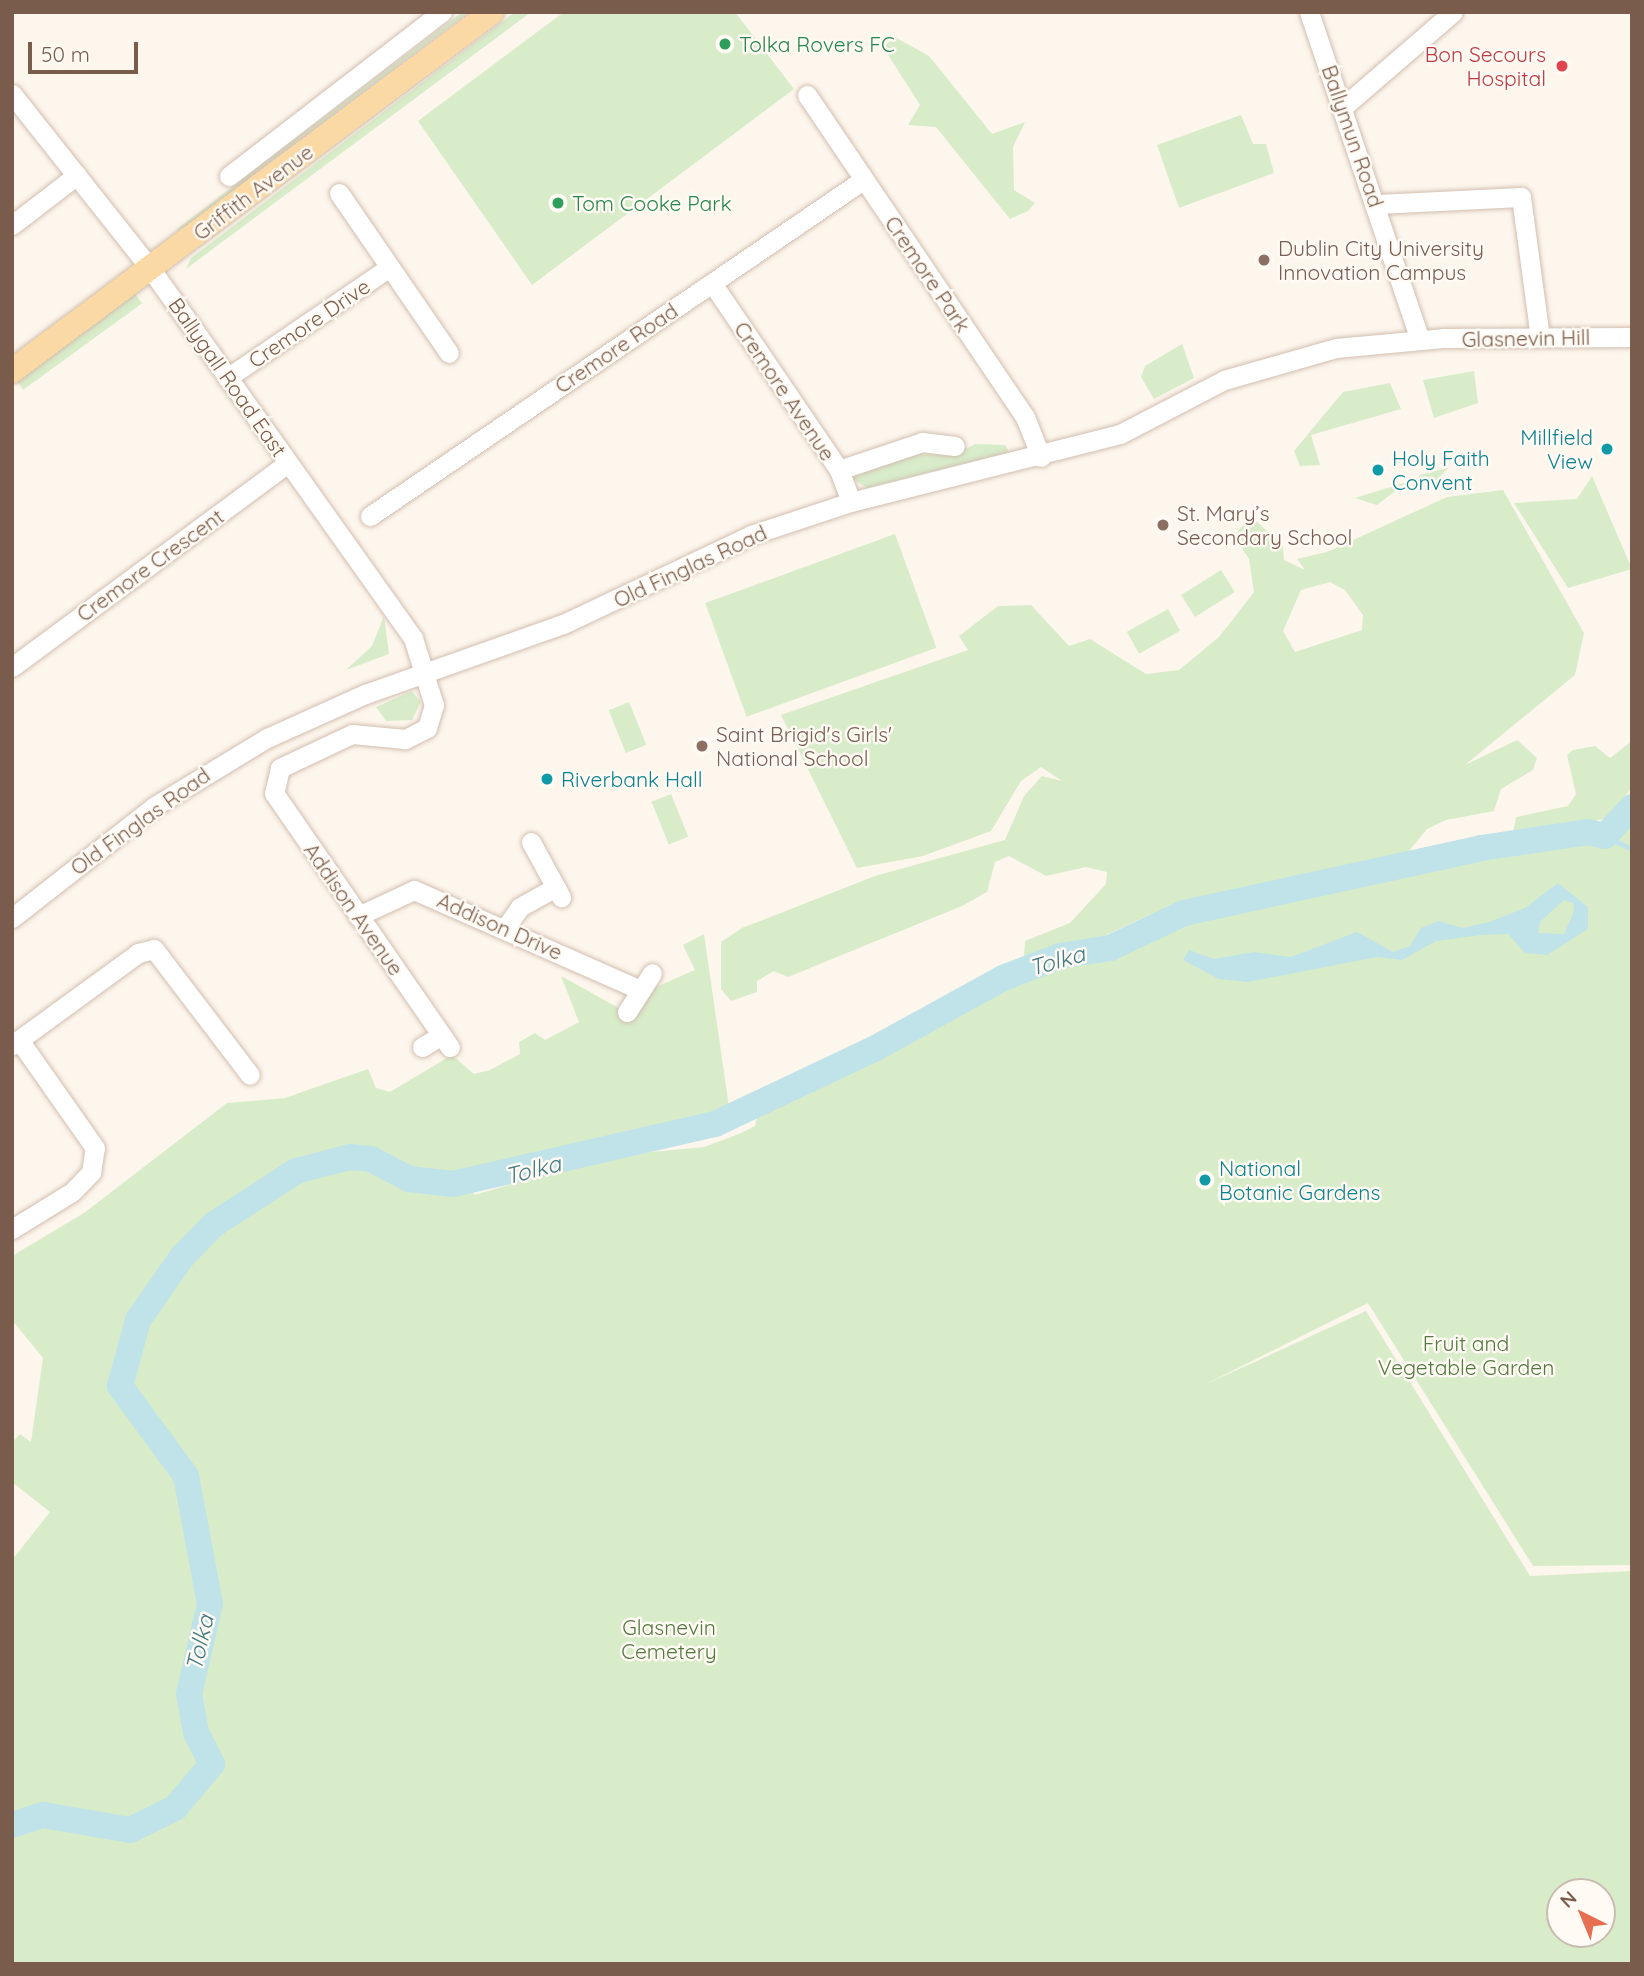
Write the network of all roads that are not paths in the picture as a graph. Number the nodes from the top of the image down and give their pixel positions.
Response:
1 (442, 12) edge
2 (492, 12) edge
3 (1309, 12) edge
4 (1453, 12) edge
5 (12, 94) edge
6 (807, 95) dead end
7 (1343, 107) junction
8 (77, 175) junction
9 (229, 176) dead end
10 (863, 180) junction
11 (340, 193) dead end
12 (1377, 205) junction
13 (12, 225) edge
14 (390, 267) junction
15 (150, 268) junction
16 (712, 283) junction
17 (1540, 337) junction
18 (1632, 337) edge
19 (1420, 340) junction
20 (449, 353) dead end
21 (12, 371) edge
22 (227, 378) junction
23 (955, 446) dead end
24 (1041, 457) junction
25 (288, 463) junction
26 (838, 470) junction
27 (851, 502) junction
28 (370, 516) dead end
29 (12, 667) edge
30 (425, 671) junction
31 (280, 768) joint
32 (531, 842) dead end
33 (358, 916) junction
34 (12, 918) edge
35 (506, 927) junction
36 (652, 973) dead end
37 (640, 990) junction
38 (627, 1012) dead end
39 (16, 1042) edge
40 (422, 1047) dead end
41 (250, 1075) dead end
42 (12, 1229) edge

1 - 9 street, Griffith Avenue
2 - 15 main road, Griffith Avenue
3 - 7 street, Ballymun Road
4 - 7 street
5 - 8 street, Ballygall Road East
6 - 10 street, Cremore Park
7 - 12 street, Ballymun Road
8 - 13 street
8 - 15 street, Ballygall Road East
10 - 16 street, Cremore Road
10 - 24 street, Cremore Park
11 - 14 street, Cremore Drive
12 - 17 street
12 - 19 street, Ballymun Road
14 - 20 street, Cremore Drive
14 - 22 street, Cremore Drive
15 - 21 main road, Griffith Avenue
15 - 22 street, Ballygall Road East
16 - 26 street, Cremore Avenue
16 - 28 street, Cremore Road
17 - 18 street, Glasnevin Hill
17 - 19 street, Glasnevin Hill
19 - 24 street, Old Finglas Road
22 - 25 street, Ballygall Road East
23 - 26 street
24 - 27 street, Old Finglas Road
25 - 29 street, Cremore Crescent
25 - 30 street, Ballygall Road East
26 - 27 street, Cremore Avenue
27 - 30 street, Old Finglas Road
30 - 31 street, Ballygall Road East
30 - 34 street, Old Finglas Road
31 - 33 street, Addison Avenue
32 - 35 street
33 - 35 street, Addison Drive
33 - 40 street, Addison Avenue
35 - 37 street, Addison Drive
36 - 37 street
37 - 38 street
39 - 41 street
39 - 42 street

